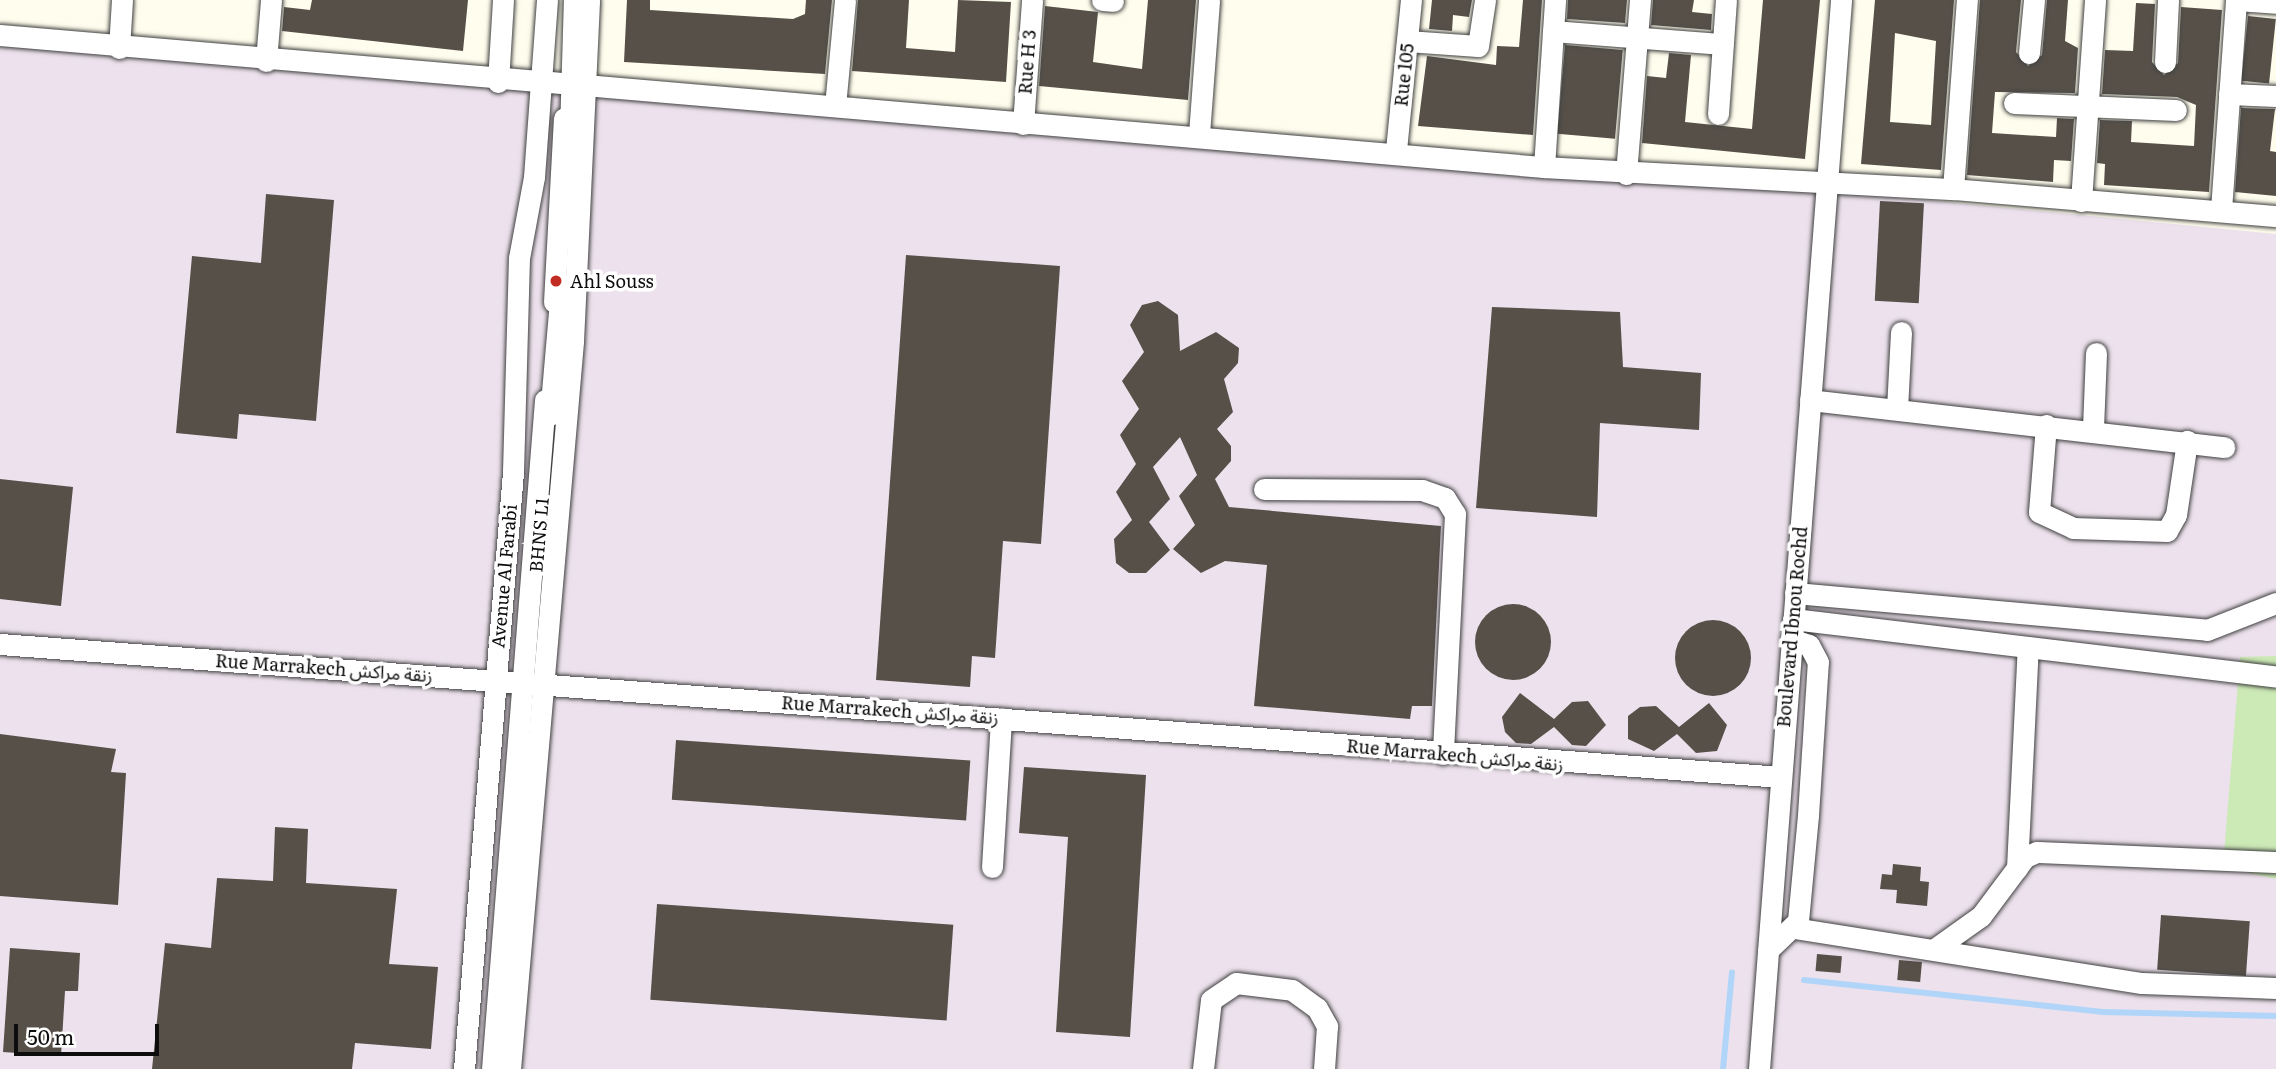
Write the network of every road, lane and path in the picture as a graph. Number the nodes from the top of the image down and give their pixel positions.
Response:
1 (122, 0) edge
2 (271, 0) edge
3 (503, 0) edge
4 (547, 0) edge
5 (567, 0) edge
6 (574, 0) edge
7 (589, 0) edge
8 (845, 0) edge
9 (1032, 0) edge
10 (1209, 0) edge
11 (1411, 0) edge
12 (1486, 0) edge
13 (1555, 0) edge
14 (1640, 0) edge
15 (1726, 0) edge
16 (1841, 0) edge
17 (1967, 0) edge
18 (2034, 0) edge
19 (2095, 0) edge
20 (2168, 0) edge
21 (2236, 0) edge
22 (2276, 3) edge
23 (1553, 31) junction
24 (0, 35) edge
25 (1637, 37) junction
26 (1407, 41) junction
27 (1723, 44) junction
28 (119, 48) junction
29 (2029, 53) dead end
30 (266, 61) junction
31 (2165, 62) dead end
32 (498, 82) junction
33 (541, 84) junction
34 (575, 87) junction
35 (2229, 94) junction
36 (2276, 96) edge
37 (2014, 103) dead end
38 (835, 106) junction
39 (2086, 106) junction
40 (2176, 110) dead end
41 (1718, 114) dead end
42 (1023, 124) junction
43 (1199, 134) junction
44 (1396, 150) junction
45 (1544, 167) junction
46 (1626, 174) junction
47 (1829, 185) junction
48 (1953, 189) junction
49 (2081, 201) junction
50 (2221, 210) junction
51 (2276, 216) edge
52 (1901, 332) dead end
53 (2096, 353) dead end
54 (1810, 400) junction
55 (1897, 409) junction
56 (2046, 425) junction
57 (2093, 428) junction
58 (2187, 441) junction
59 (2224, 447) dead end
60 (1264, 489) dead end
61 (1795, 593) junction
62 (2276, 603) edge
63 (1792, 629) junction
64 (0, 644) edge
65 (2028, 647) junction
66 (2276, 677) edge
67 (495, 681) junction
68 (529, 684) junction
69 (1001, 718) junction
70 (1443, 754) junction
71 (1780, 777) junction
72 (1777, 813) junction
73 (1808, 815) junction
74 (2276, 862) edge
75 (992, 867) dead end
76 (2017, 868) junction
77 (1794, 928) junction
78 (1936, 948) junction
79 (1768, 950) junction
80 (2276, 988) edge
81 (464, 1069) edge
82 (492, 1069) edge
83 (497, 1069) edge
84 (510, 1069) edge
85 (1203, 1069) edge
86 (1324, 1069) edge
87 (1759, 1069) edge

1 - 28 street
2 - 30 street
3 - 32 street
4 - 33 street, Avenue Al Farabi
5 - 34 street
6 - 34 street
7 - 34 street
8 - 38 street
9 - 42 street, Rue H 3
10 - 43 street
11 - 26 street, Rue 105
12 - 26 street
13 - 23 street
14 - 25 street
15 - 27 street
16 - 47 street, Boulevard Ibnou Rochd
17 - 48 street
18 - 29 street
19 - 39 street
20 - 31 street
21 - 22 street
21 - 35 street
23 - 25 street
23 - 45 street
24 - 28 street
25 - 27 street
25 - 46 street
26 - 44 street, Rue 105
27 - 41 street
28 - 30 street
30 - 32 street
32 - 33 street
33 - 34 street
33 - 67 street, Avenue Al Farabi
34 - 38 street
34 - 68 street
35 - 36 street
35 - 50 street
37 - 39 street
38 - 42 street
39 - 40 street
39 - 49 street
42 - 43 street
43 - 44 street
44 - 45 street
45 - 46 street
46 - 47 street
47 - 48 street
47 - 54 street, Boulevard Ibnou Rochd
48 - 49 street
49 - 50 street
50 - 51 street
52 - 55 street
53 - 57 street
54 - 55 street
54 - 61 street, Boulevard Ibnou Rochd
55 - 56 street
56 - 57 street
56 - 58 street
57 - 58 street
58 - 59 street
60 - 70 street
61 - 62 street
61 - 63 street, Boulevard Ibnou Rochd
63 - 65 street
63 - 71 street, Boulevard Ibnou Rochd
63 - 73 street
64 - 67 street, Rue Marrakech زنقة مراكش
65 - 66 street
65 - 76 street
67 - 68 street, Rue Marrakech زنقة مراكش
67 - 81 street, Avenue Al Farabi
68 - 69 street, Rue Marrakech زنقة مراكش
68 - 82 street
68 - 83 street
68 - 84 street
69 - 70 street, Rue Marrakech زنقة مراكش
69 - 75 street
70 - 71 street, Rue Marrakech زنقة مراكش
71 - 72 street, Boulevard Ibnou Rochd
72 - 73 street
72 - 79 street, Boulevard Ibnou Rochd
73 - 77 street
74 - 76 street
76 - 78 street
77 - 78 street
77 - 79 street
78 - 80 street
79 - 87 street, Boulevard Ibnou Rochd
85 - 86 street

